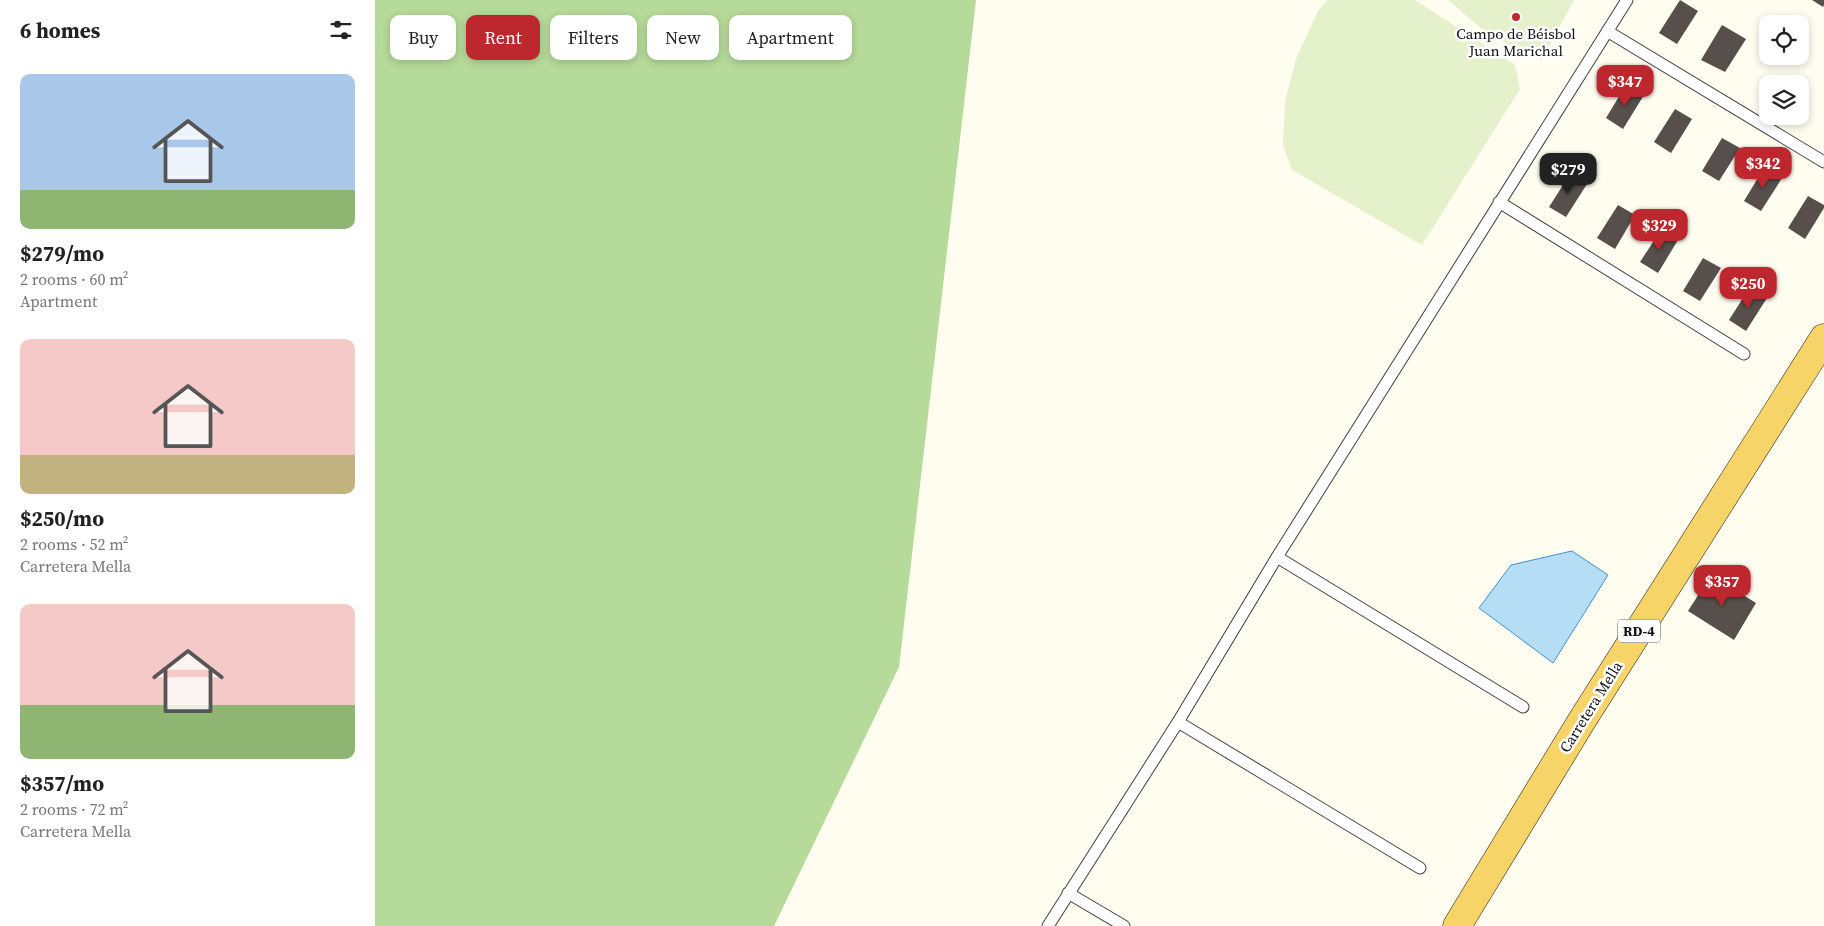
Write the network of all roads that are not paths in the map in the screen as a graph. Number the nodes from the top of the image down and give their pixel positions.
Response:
1 (1627, 0) edge
2 (1607, 31) junction
3 (1824, 162) edge
4 (1499, 202) junction
5 (1824, 338) edge
6 (1744, 354) dead end
7 (1277, 557) junction
8 (1523, 707) dead end
9 (1178, 722) junction
10 (1420, 868) dead end
11 (1068, 892) junction
12 (1048, 926) edge
13 (1124, 926) edge
14 (1457, 926) edge

1 - 2 lane
2 - 3 lane
2 - 4 lane
4 - 6 lane
4 - 7 lane
5 - 14 main road, Carretera Mella / RD-4
7 - 8 lane
7 - 9 lane
9 - 10 lane
9 - 11 lane
11 - 12 lane
11 - 13 lane

